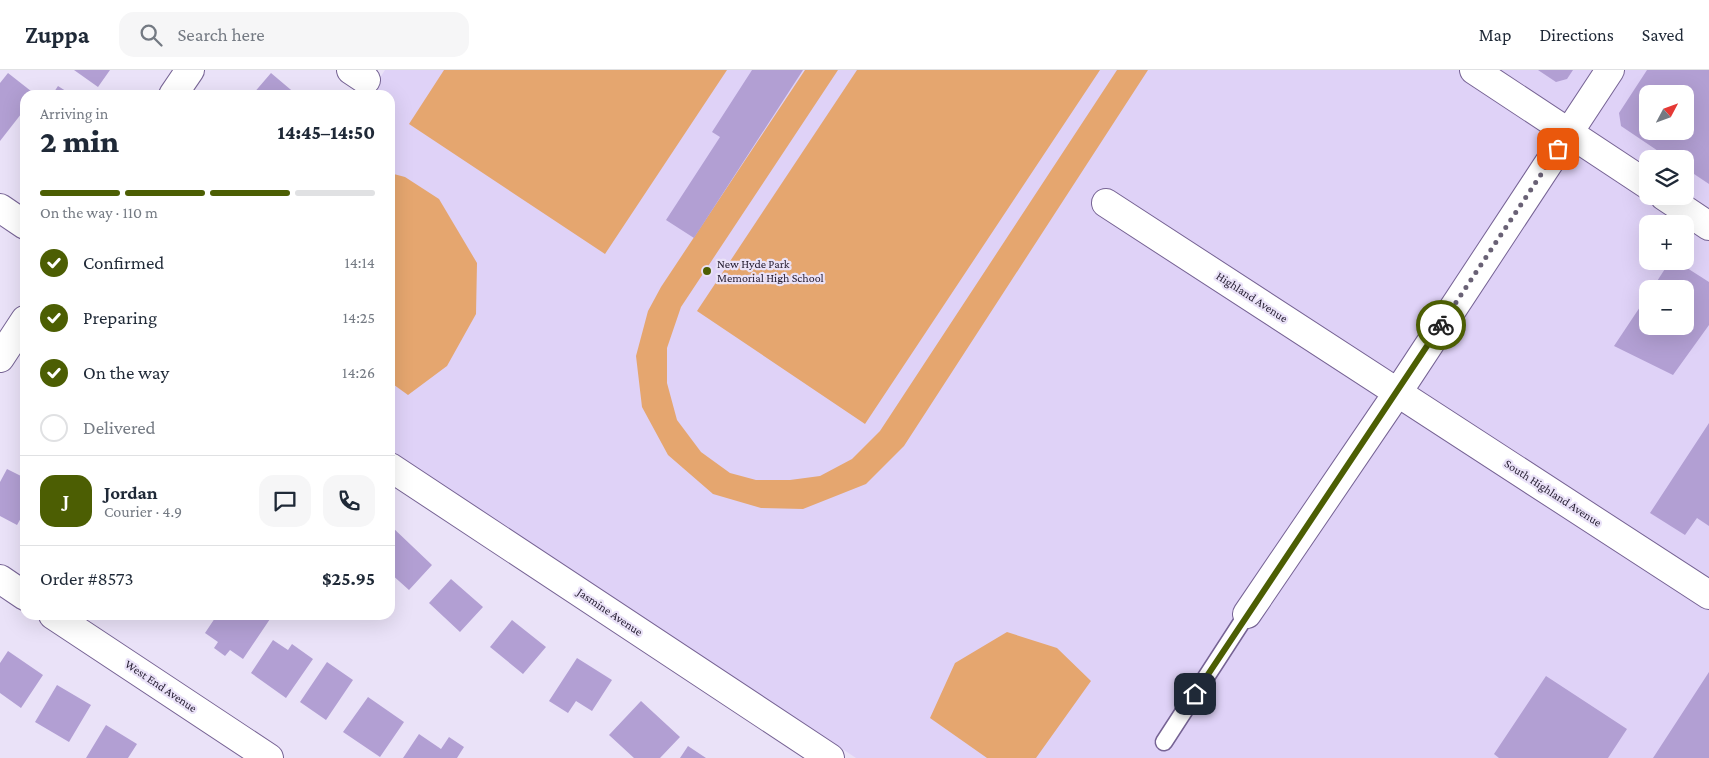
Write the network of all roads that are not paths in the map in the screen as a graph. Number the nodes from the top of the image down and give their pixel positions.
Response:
1 (190, 70) edge
2 (1474, 70) edge
3 (1610, 70) edge
4 (176, 90) edge
5 (1569, 133) junction
6 (1639, 179) edge
7 (1106, 202) dead end
8 (1678, 205) edge
9 (0, 208) edge
10 (20, 222) edge
11 (1709, 226) edge
12 (20, 328) edge
13 (0, 358) edge
14 (1398, 392) junction
15 (395, 470) edge
16 (0, 580) edge
17 (20, 593) edge
18 (1709, 595) edge
19 (1247, 614) joint
20 (62, 620) edge
21 (1164, 742) dead end
22 (269, 758) edge
23 (830, 758) edge

1 - 4 street
2 - 5 street
3 - 5 street
5 - 6 street
5 - 14 street
7 - 14 street, Highland Avenue
8 - 11 street
9 - 10 street
12 - 13 street
14 - 18 street, South Highland Avenue
14 - 19 street
15 - 23 street, Jasmine Avenue
16 - 17 street
19 - 21 lane
20 - 22 street, West End Avenue

